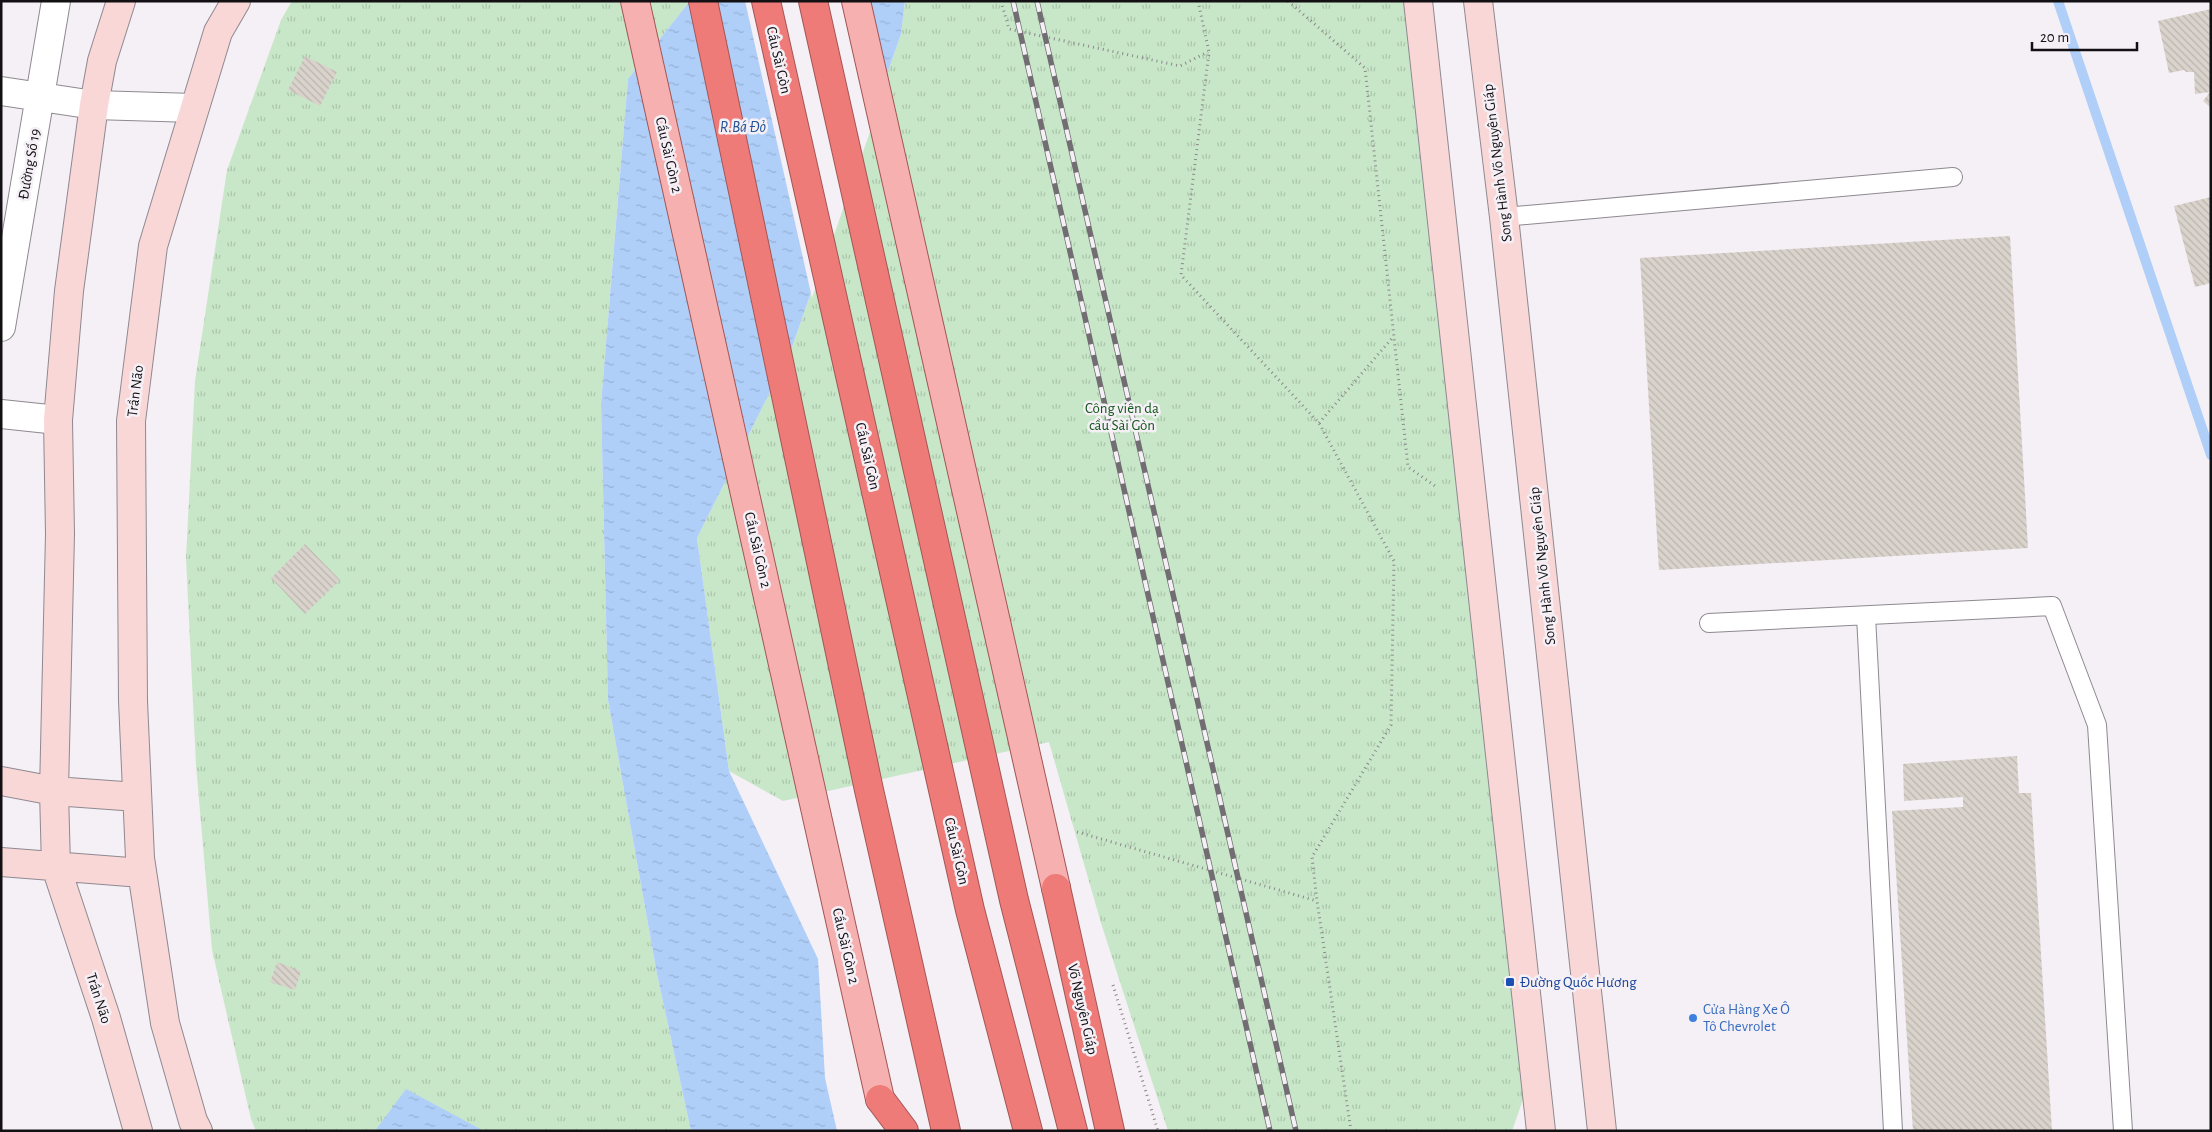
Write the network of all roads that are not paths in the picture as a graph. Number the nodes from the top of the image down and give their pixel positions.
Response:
1 (56, 1) edge
2 (122, 1) edge
3 (236, 1) edge
4 (635, 1) edge
5 (703, 1) edge
6 (766, 1) edge
7 (813, 1) edge
8 (856, 1) edge
9 (1418, 1) edge
10 (1478, 1) edge
11 (1, 91) edge
12 (40, 96) junction
13 (94, 105) junction
14 (194, 108) junction
15 (1953, 177) dead end
16 (1504, 217) junction
17 (1, 327) edge
18 (1, 414) edge
19 (58, 420) junction
20 (1866, 616) junction
21 (1709, 623) dead end
22 (1, 781) edge
23 (54, 791) junction
24 (137, 797) junction
25 (1, 862) edge
26 (56, 867) junction
27 (142, 872) junction
28 (1056, 888) joint
29 (880, 1100) joint
30 (138, 1131) edge
31 (198, 1131) edge
32 (904, 1131) edge
33 (946, 1131) edge
34 (1028, 1131) edge
35 (1073, 1131) edge
36 (1110, 1131) edge
37 (1541, 1131) edge
38 (1602, 1131) edge
39 (1893, 1131) edge
40 (2123, 1131) edge

1 - 12 street, Đường Số 19
2 - 13 main road, Trần Não
3 - 14 main road, Trần Não
4 - 29 main road, Cầu Sài Gòn 2
5 - 33 highway
6 - 34 highway, Cầu Sài Gòn
7 - 35 highway
8 - 28 main road
9 - 37 main road
10 - 16 main road, Song Hành Võ Nguyên Giáp
11 - 12 street
12 - 13 street
12 - 17 street, Đường Số 19
13 - 14 street
13 - 19 main road, Trần Não
14 - 24 main road, Trần Não
15 - 16 lane
16 - 38 main road, Song Hành Võ Nguyên Giáp
18 - 19 street
19 - 23 main road, Trần Não
20 - 21 lane
20 - 39 lane
20 - 40 lane
22 - 23 main road
23 - 24 main road
23 - 26 main road, Trần Não
24 - 27 main road, Trần Não
25 - 26 main road
26 - 27 main road
26 - 30 main road, Trần Não
27 - 31 main road, Trần Não
28 - 36 highway, Võ Nguyên Giáp
29 - 32 highway

